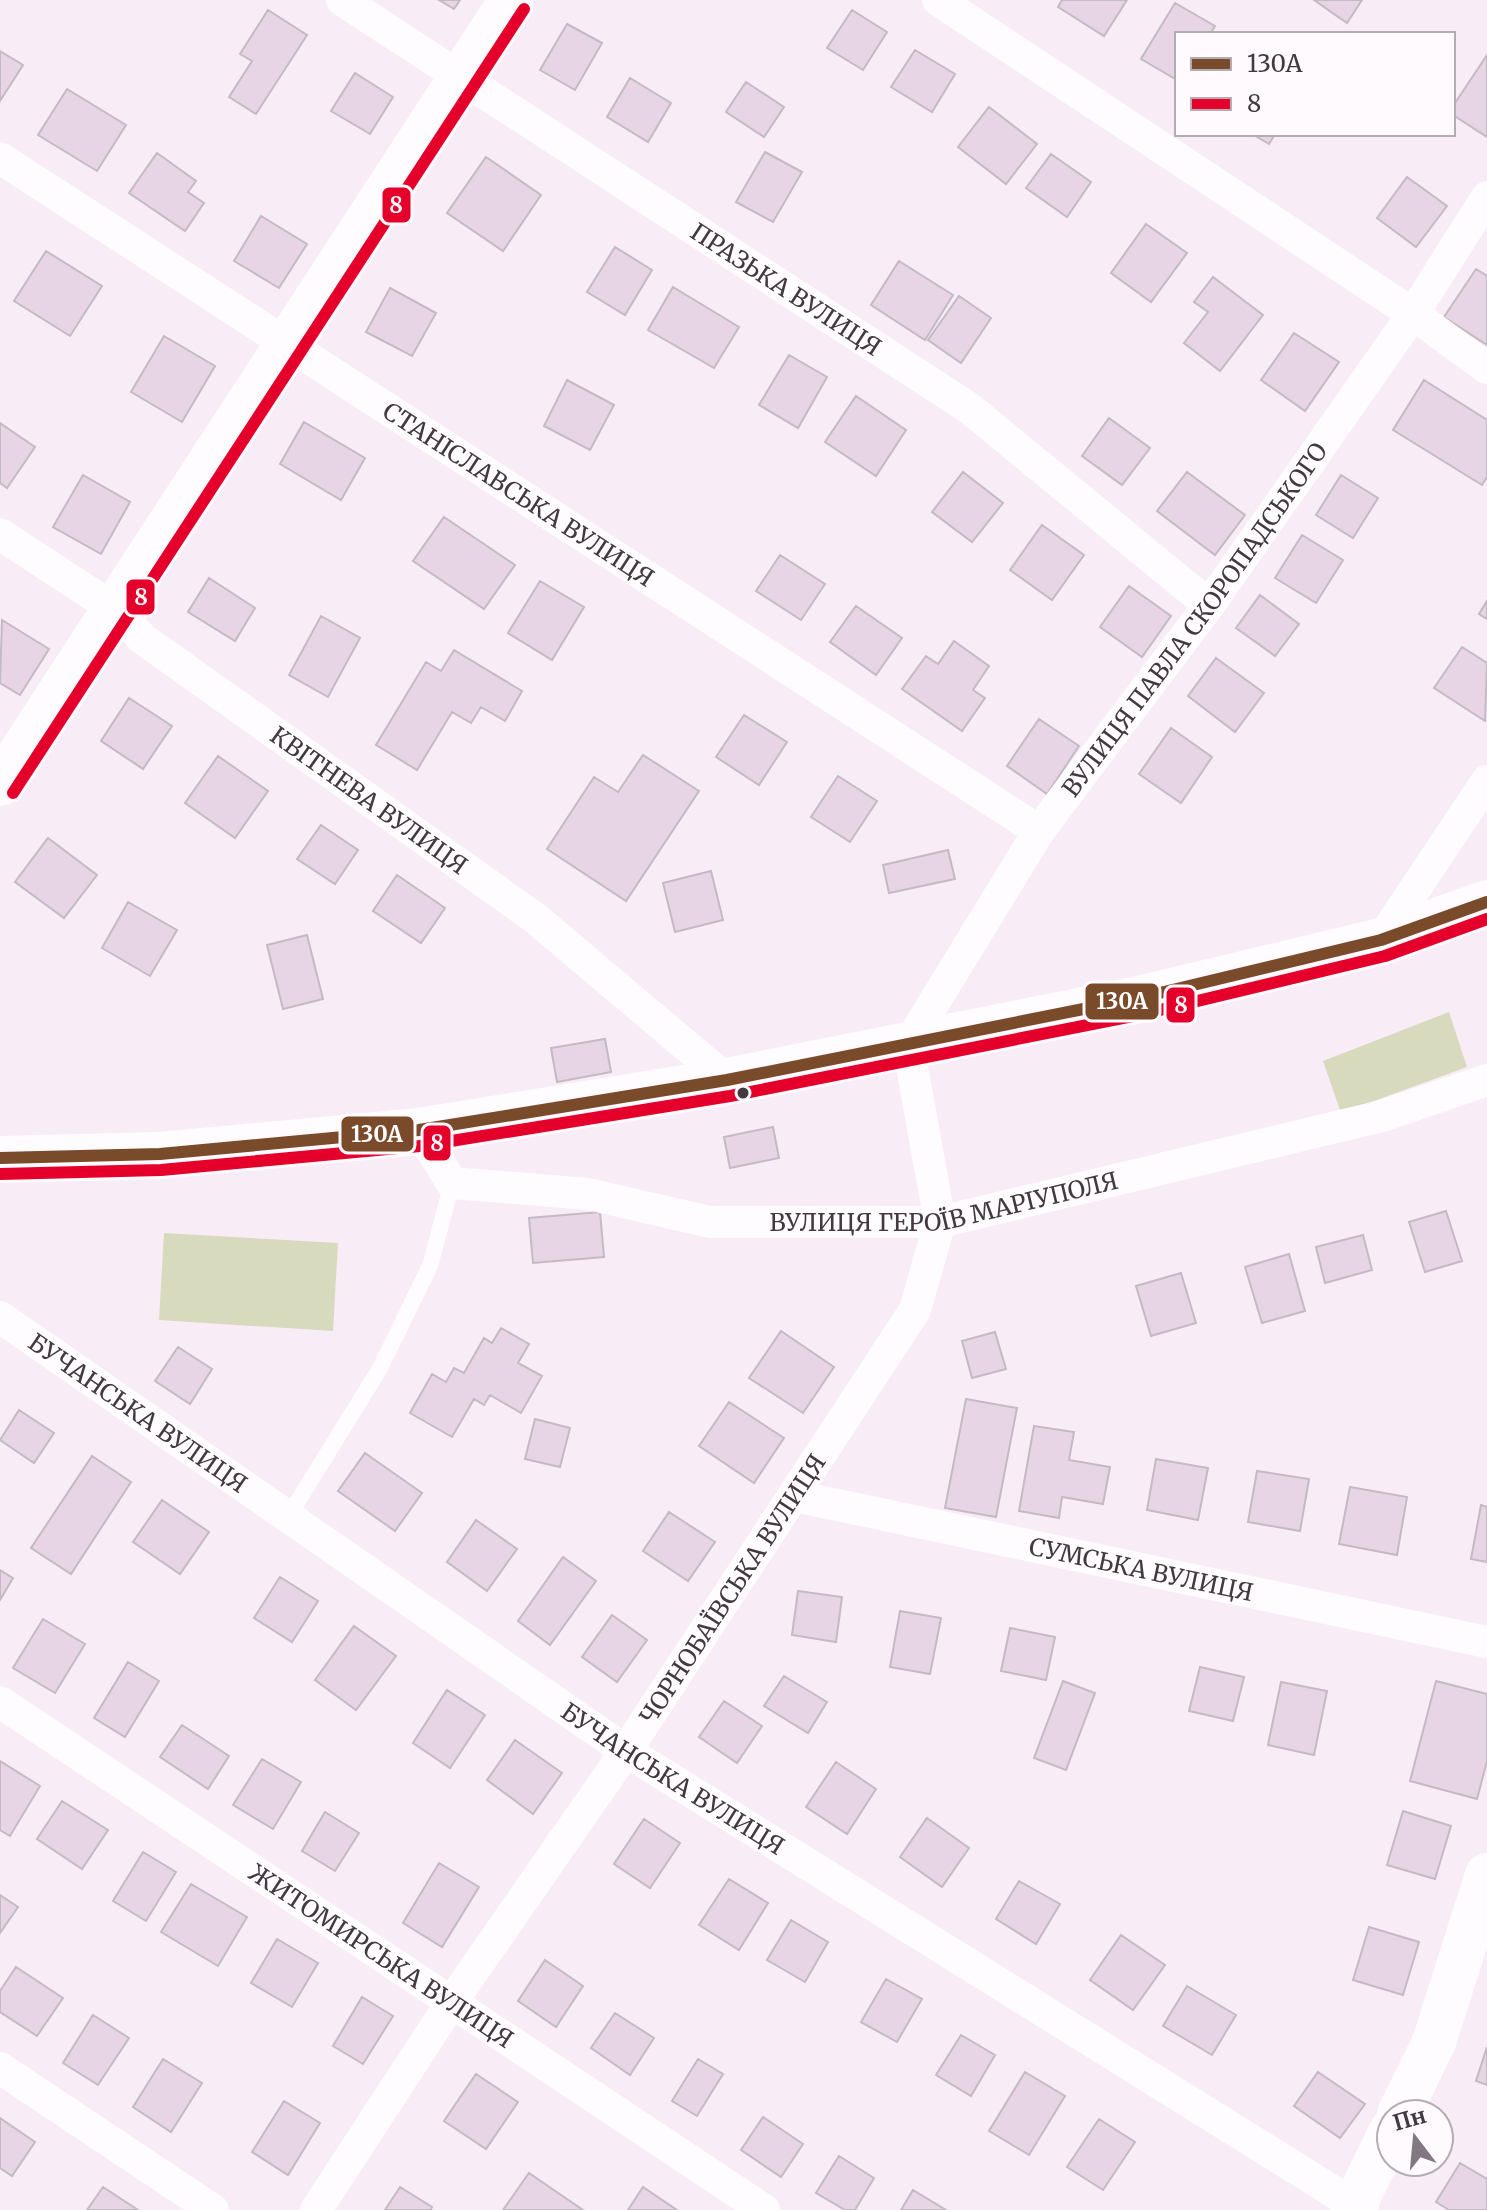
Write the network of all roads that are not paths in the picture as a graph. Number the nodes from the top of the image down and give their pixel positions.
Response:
1 (342, 0) edge
2 (511, 0) edge
3 (938, 0) edge
4 (461, 79) junction
5 (0, 158) edge
6 (1487, 197) edge
7 (1413, 314) junction
8 (286, 346) junction
9 (1487, 368) edge
10 (0, 534) edge
11 (1209, 605) junction
12 (116, 610) junction
13 (0, 784) edge
14 (1486, 784) edge
15 (1039, 831) junction
16 (1487, 902) edge
17 (1381, 940) junction
18 (908, 1045) junction
19 (727, 1080) junction
20 (1487, 1080) edge
21 (419, 1130) junction
22 (0, 1158) edge
23 (452, 1183) junction
24 (940, 1222) junction
25 (0, 1317) edge
26 (795, 1496) junction
27 (288, 1517) junction
28 (1487, 1642) edge
29 (0, 1702) edge
30 (626, 1751) junction
31 (1487, 1875) edge
32 (453, 2000) junction
33 (0, 2068) edge
34 (1407, 2098) edge
35 (1375, 2167) edge
36 (1357, 2208) edge
37 (213, 2210) edge
38 (316, 2210) edge
39 (764, 2210) edge

1 - 4 street, ПРАЗЬКА ВУЛИЦЯ
2 - 4 main road
3 - 7 street
4 - 8 main road
4 - 11 street, ПРАЗЬКА ВУЛИЦЯ
5 - 8 street, СТАНІСЛАВСЬКА ВУЛИЦЯ
6 - 7 street, ВУЛИЦЯ ПАВЛА СКОРОПАДСЬКОГО
7 - 9 street
7 - 11 street, ВУЛИЦЯ ПАВЛА СКОРОПАДСЬКОГО
8 - 12 main road
8 - 15 street, СТАНІСЛАВСЬКА ВУЛИЦЯ
10 - 12 street, КВІТНЕВА ВУЛИЦЯ
11 - 15 street, ВУЛИЦЯ ПАВЛА СКОРОПАДСЬКОГО
12 - 13 main road
12 - 19 street, КВІТНЕВА ВУЛИЦЯ
14 - 17 street
15 - 18 street, ВУЛИЦЯ ПАВЛА СКОРОПАДСЬКОГО
16 - 17 main road
17 - 18 main road
18 - 19 main road
18 - 24 street, ЧОРНОБАЇВСЬКА ВУЛИЦЯ
19 - 21 main road
20 - 24 street, ВУЛИЦЯ ГЕРОЇВ МАРІУПОЛЯ
21 - 22 main road
21 - 23 street
23 - 24 street, ВУЛИЦЯ ГЕРОЇВ МАРІУПОЛЯ
23 - 27 lane
24 - 26 street, ЧОРНОБАЇВСЬКА ВУЛИЦЯ
25 - 27 street, БУЧАНСЬКА ВУЛИЦЯ
26 - 28 street, СУМСЬКА ВУЛИЦЯ
26 - 30 street, ЧОРНОБАЇВСЬКА ВУЛИЦЯ
27 - 30 street, БУЧАНСЬКА ВУЛИЦЯ
29 - 32 street, ЖИТОМИРСЬКА ВУЛИЦЯ
30 - 32 street, ЧОРНОБАЇВСЬКА ВУЛИЦЯ
30 - 36 street, БУЧАНСЬКА ВУЛИЦЯ
31 - 34 main road
32 - 38 street, ЧОРНОБАЇВСЬКА ВУЛИЦЯ
32 - 39 street, ЖИТОМИРСЬКА ВУЛИЦЯ
33 - 37 street
35 - 36 main road

